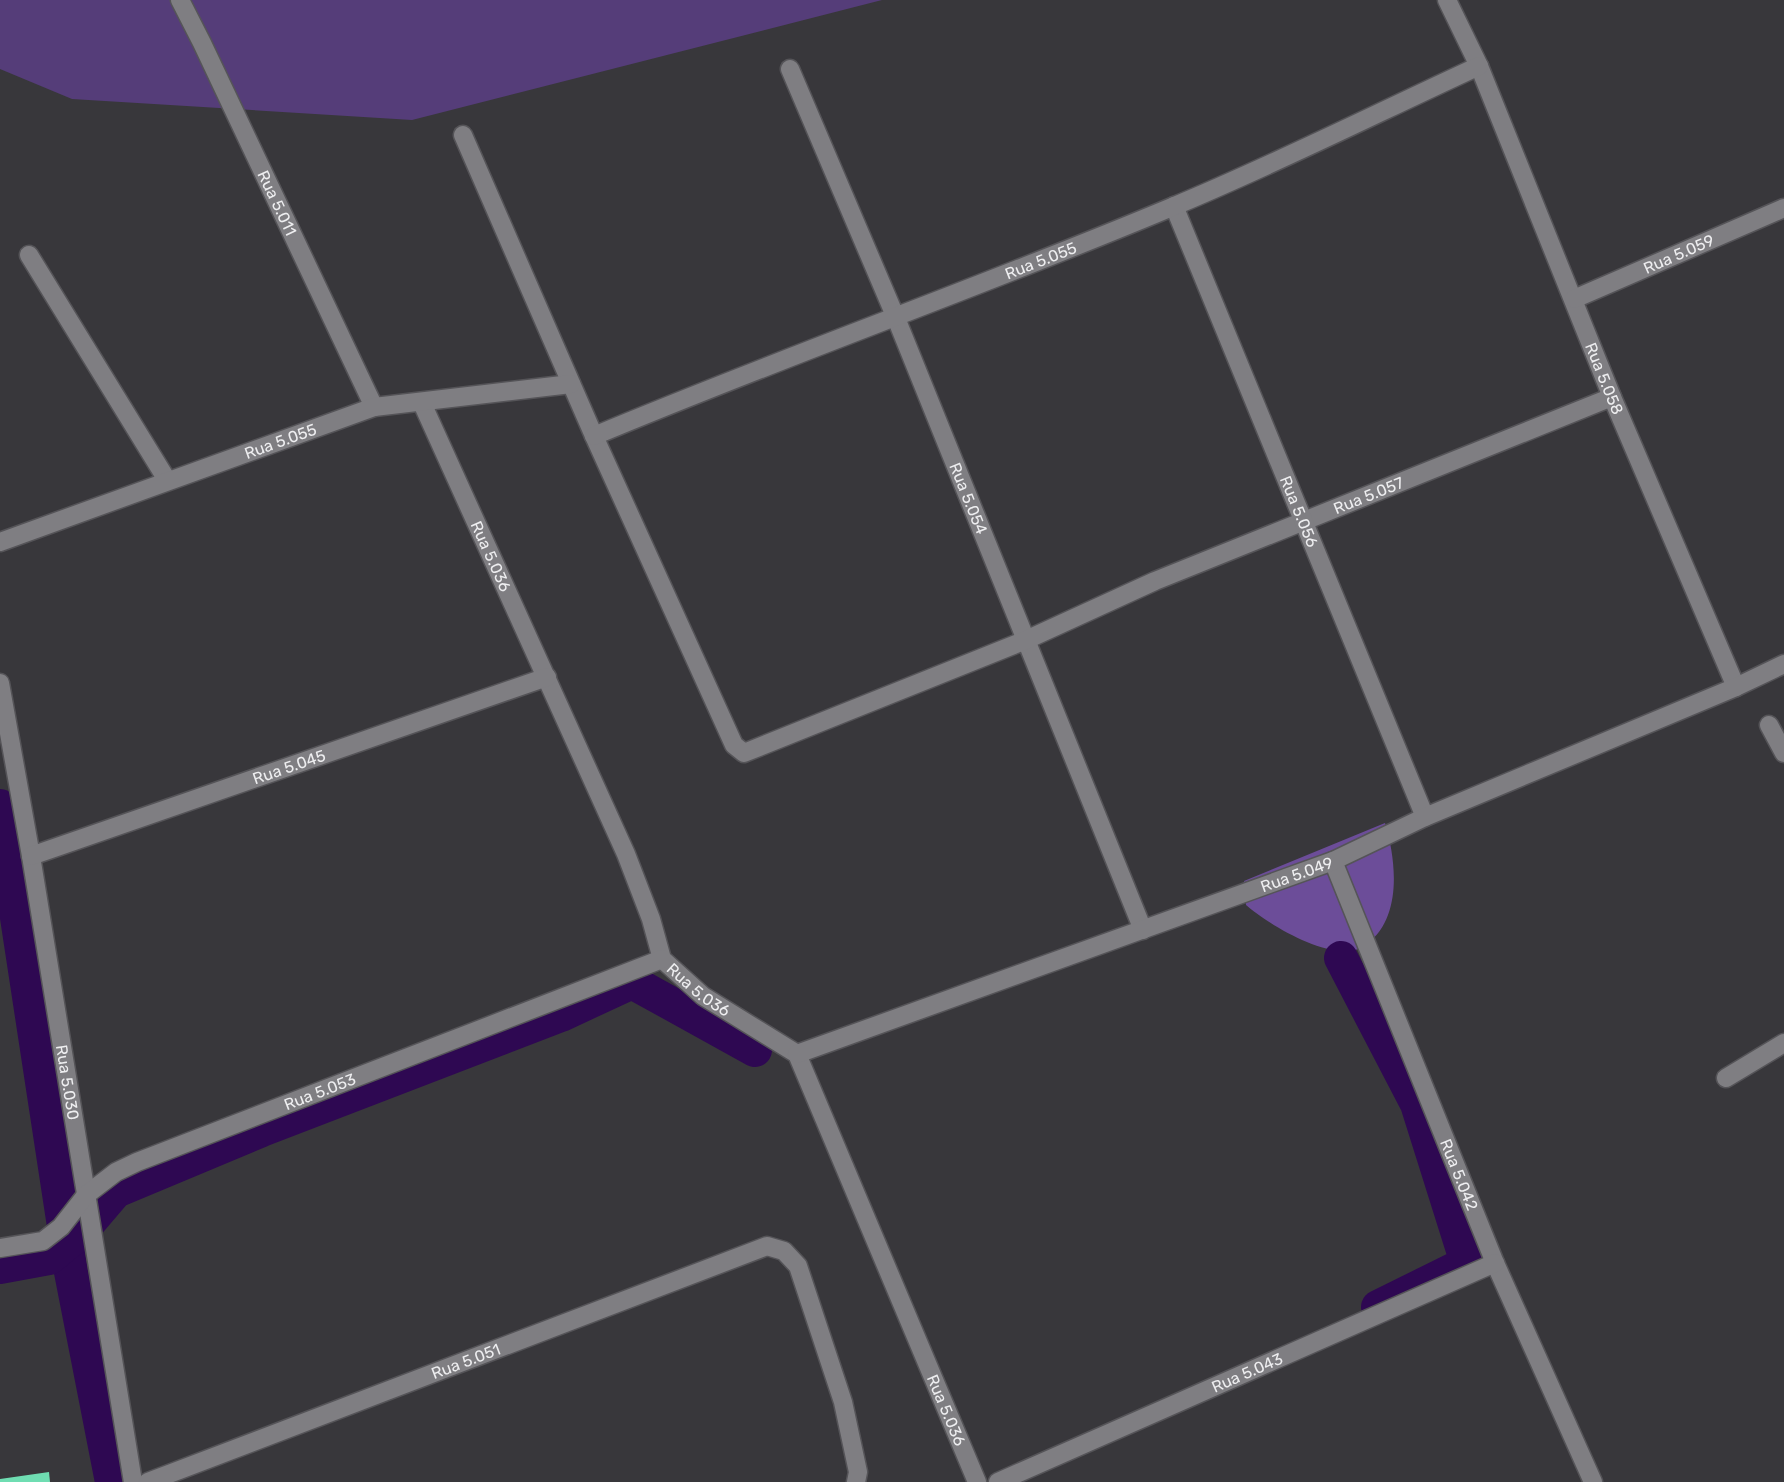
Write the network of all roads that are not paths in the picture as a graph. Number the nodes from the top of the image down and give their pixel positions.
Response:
1 (180, 0) edge
2 (1447, 0) edge
3 (1479, 66) junction
4 (790, 69) dead end
5 (463, 135) dead end
6 (1174, 206) junction
7 (1784, 208) edge
8 (29, 255) dead end
9 (1574, 299) junction
10 (896, 318) junction
11 (571, 384) junction
12 (1612, 397) junction
13 (422, 403) junction
14 (374, 407) junction
15 (594, 436) junction
16 (167, 480) junction
17 (1302, 523) junction
18 (0, 542) edge
19 (1026, 640) junction
20 (1784, 664) edge
21 (547, 677) junction
22 (0, 683) edge
23 (1736, 687) junction
24 (1768, 725) dead end
25 (1784, 753) edge
26 (1425, 817) junction
27 (31, 856) junction
28 (1333, 861) junction
29 (1143, 930) junction
30 (662, 959) junction
31 (1784, 1043) edge
32 (797, 1054) junction
33 (1726, 1078) dead end
34 (86, 1195) junction
35 (0, 1248) edge
36 (1495, 1263) junction
37 (133, 1482) edge
38 (148, 1482) edge
39 (856, 1482) edge
40 (977, 1482) edge
41 (998, 1482) edge
42 (1593, 1482) edge

1 - 14 street, Rua 5.011
2 - 3 street, Rua 5.058
3 - 6 street, Rua 5.055
3 - 9 street, Rua 5.058
4 - 10 street, Rua 5.054
5 - 11 street
6 - 10 street, Rua 5.055
6 - 17 street, Rua 5.056
7 - 9 street, Rua 5.059
8 - 16 street
9 - 12 street, Rua 5.058
10 - 15 street, Rua 5.055
10 - 19 street, Rua 5.054
11 - 13 street, Rua 5.055
11 - 15 street
12 - 17 street, Rua 5.057
12 - 23 street, Rua 5.058
13 - 14 street, Rua 5.055
13 - 21 street, Rua 5.036
14 - 16 street, Rua 5.055
15 - 19 street, Rua 5.057
16 - 18 street, Rua 5.055
17 - 19 street, Rua 5.057
17 - 26 street, Rua 5.056
19 - 29 street, Rua 5.054
20 - 23 street, Rua 5.049
21 - 27 street, Rua 5.045
21 - 30 street, Rua 5.036
22 - 27 street, Rua 5.030
23 - 26 street, Rua 5.049
24 - 25 street
26 - 28 street, Rua 5.049
27 - 34 street, Rua 5.030
28 - 29 street, Rua 5.049
28 - 36 street, Rua 5.042
29 - 32 street, Rua 5.049
30 - 32 street, Rua 5.036
30 - 34 street, Rua 5.053
31 - 33 street
32 - 40 street, Rua 5.036
34 - 35 street, Rua 5.053
34 - 37 street, Rua 5.030
36 - 41 street, Rua 5.043
36 - 42 street, Rua 5.042
38 - 39 street, Rua 5.051

